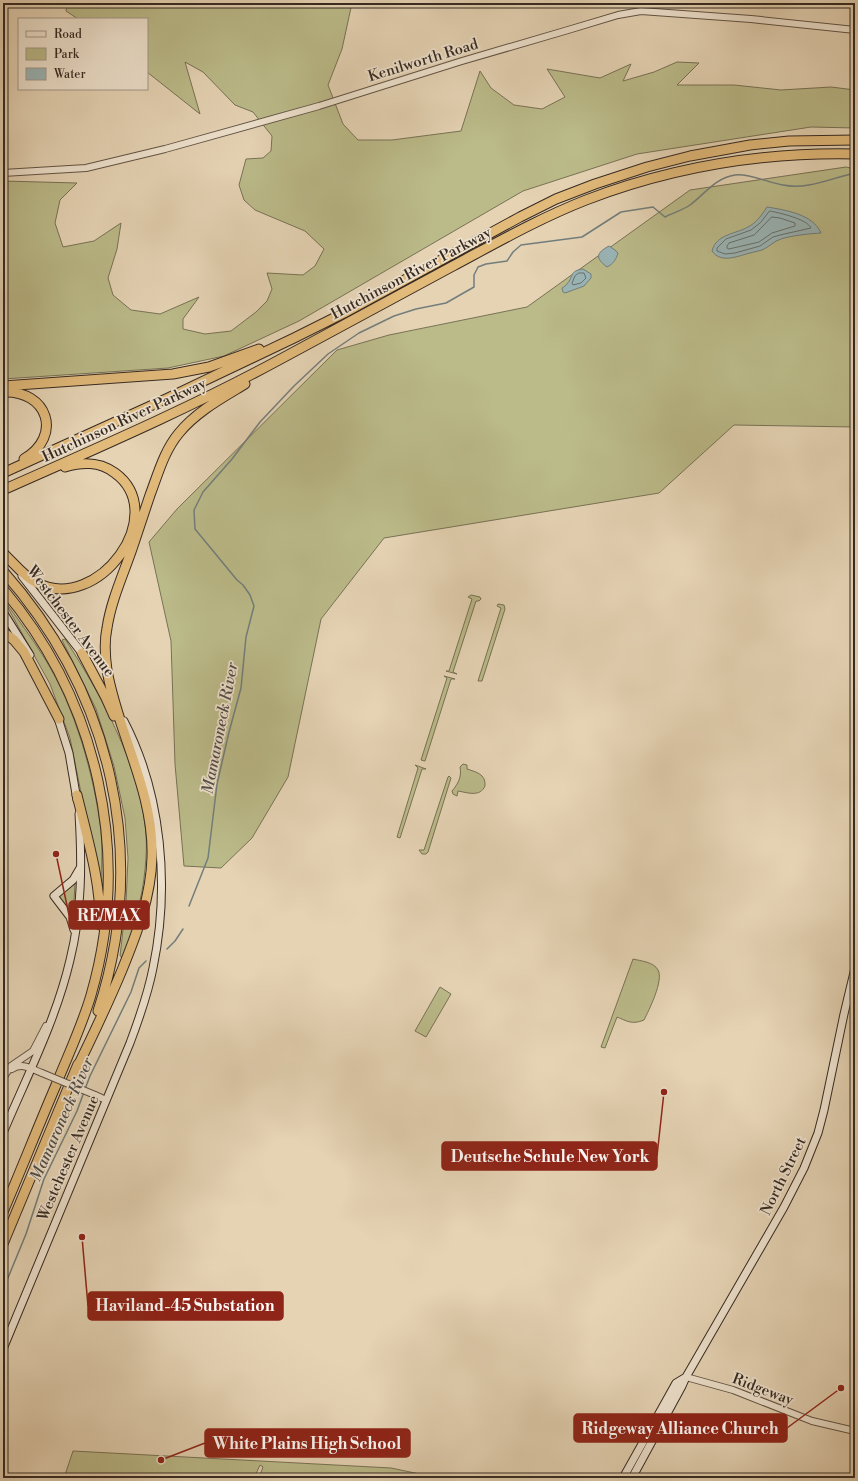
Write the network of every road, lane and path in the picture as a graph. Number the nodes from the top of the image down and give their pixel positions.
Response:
1 (855, 30) edge
2 (855, 140) edge
3 (855, 155) edge
4 (3, 173) edge
5 (294, 338) junction
6 (300, 349) junction
7 (3, 386) edge
8 (3, 392) edge
9 (3, 472) edge
10 (20, 482) junction
11 (3, 490) edge
12 (3, 554) edge
13 (3, 571) edge
14 (3, 590) edge
15 (3, 612) edge
16 (3, 632) edge
17 (82, 653) junction
18 (118, 709) junction
19 (59, 719) junction
20 (128, 744) junction
21 (77, 795) junction
22 (81, 865) junction
23 (75, 934) junction
24 (99, 961) junction
25 (855, 968) edge
26 (52, 1016) junction
27 (30, 1068) junction
28 (76, 1070) junction
29 (3, 1078) edge
30 (106, 1100) junction
31 (3, 1120) edge
32 (3, 1132) edge
33 (3, 1212) edge
34 (3, 1244) edge
35 (3, 1349) edge
36 (686, 1376) junction
37 (855, 1431) edge
38 (623, 1478) edge
39 (632, 1478) edge

1 - 4 street, Kenilworth Road
2 - 5 highway, Hutchinson River Parkway
3 - 6 highway, Hutchinson River Parkway
5 - 7 highway
5 - 9 highway, Hutchinson River Parkway
6 - 10 highway, Hutchinson River Parkway
6 - 18 highway
8 - 9 highway
10 - 11 highway, Hutchinson River Parkway
10 - 12 highway
12 - 17 main road, Westchester Avenue
13 - 28 highway
14 - 24 highway
15 - 19 main road
16 - 19 highway
17 - 18 main road, Westchester Avenue
17 - 20 highway
18 - 20 highway
18 - 30 main road, Westchester Avenue
19 - 21 main road
20 - 28 highway
21 - 22 main road
21 - 24 highway
22 - 23 main road
22 - 23 main road
23 - 26 main road
24 - 33 highway
25 - 36 main road, North Street
26 - 27 main road
26 - 29 street
27 - 29 street
27 - 30 street, bridge
27 - 32 main road
28 - 34 highway
30 - 35 main road, Westchester Avenue
31 - 32 street
36 - 37 street, Ridgeway
36 - 38 main road, North Street
36 - 39 main road, North Street

